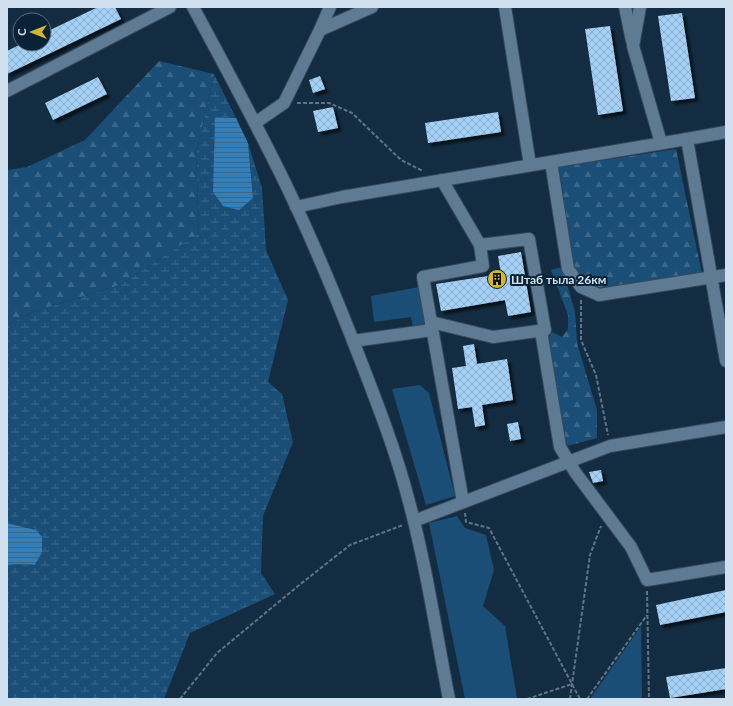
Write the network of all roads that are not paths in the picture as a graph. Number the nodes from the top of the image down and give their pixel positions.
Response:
1 (170, 7) edge
2 (193, 7) edge
3 (330, 7) edge
4 (372, 7) edge
5 (506, 7) edge
6 (625, 7) edge
7 (640, 7) edge
8 (320, 30) junction
9 (633, 46) junction
10 (7, 91) edge
11 (255, 123) junction
12 (726, 132) edge
13 (687, 139) junction
14 (661, 143) junction
15 (551, 162) junction
16 (530, 165) junction
17 (442, 180) junction
18 (296, 207) junction
19 (480, 245) junction
20 (726, 275) edge
21 (711, 278) junction
22 (432, 326) junction
23 (541, 330) junction
24 (353, 341) junction
25 (726, 361) edge
26 (726, 427) edge
27 (569, 463) junction
28 (463, 502) junction
29 (414, 521) junction
30 (726, 567) edge
31 (449, 699) edge

1 - 10 street
2 - 11 street
3 - 8 street
4 - 8 street
5 - 16 street
6 - 9 street
7 - 9 street
8 - 11 street
9 - 14 street
11 - 18 street
12 - 13 street
13 - 14 street
13 - 21 street
14 - 15 street
15 - 16 street
15 - 21 street
16 - 17 street
17 - 18 street
17 - 19 street
18 - 24 street
19 - 22 street
19 - 23 street
20 - 21 street
21 - 25 street
22 - 23 street
22 - 24 street
22 - 28 street
23 - 27 street
24 - 29 street
26 - 27 street
27 - 28 street
27 - 30 street
28 - 29 street
29 - 31 street

